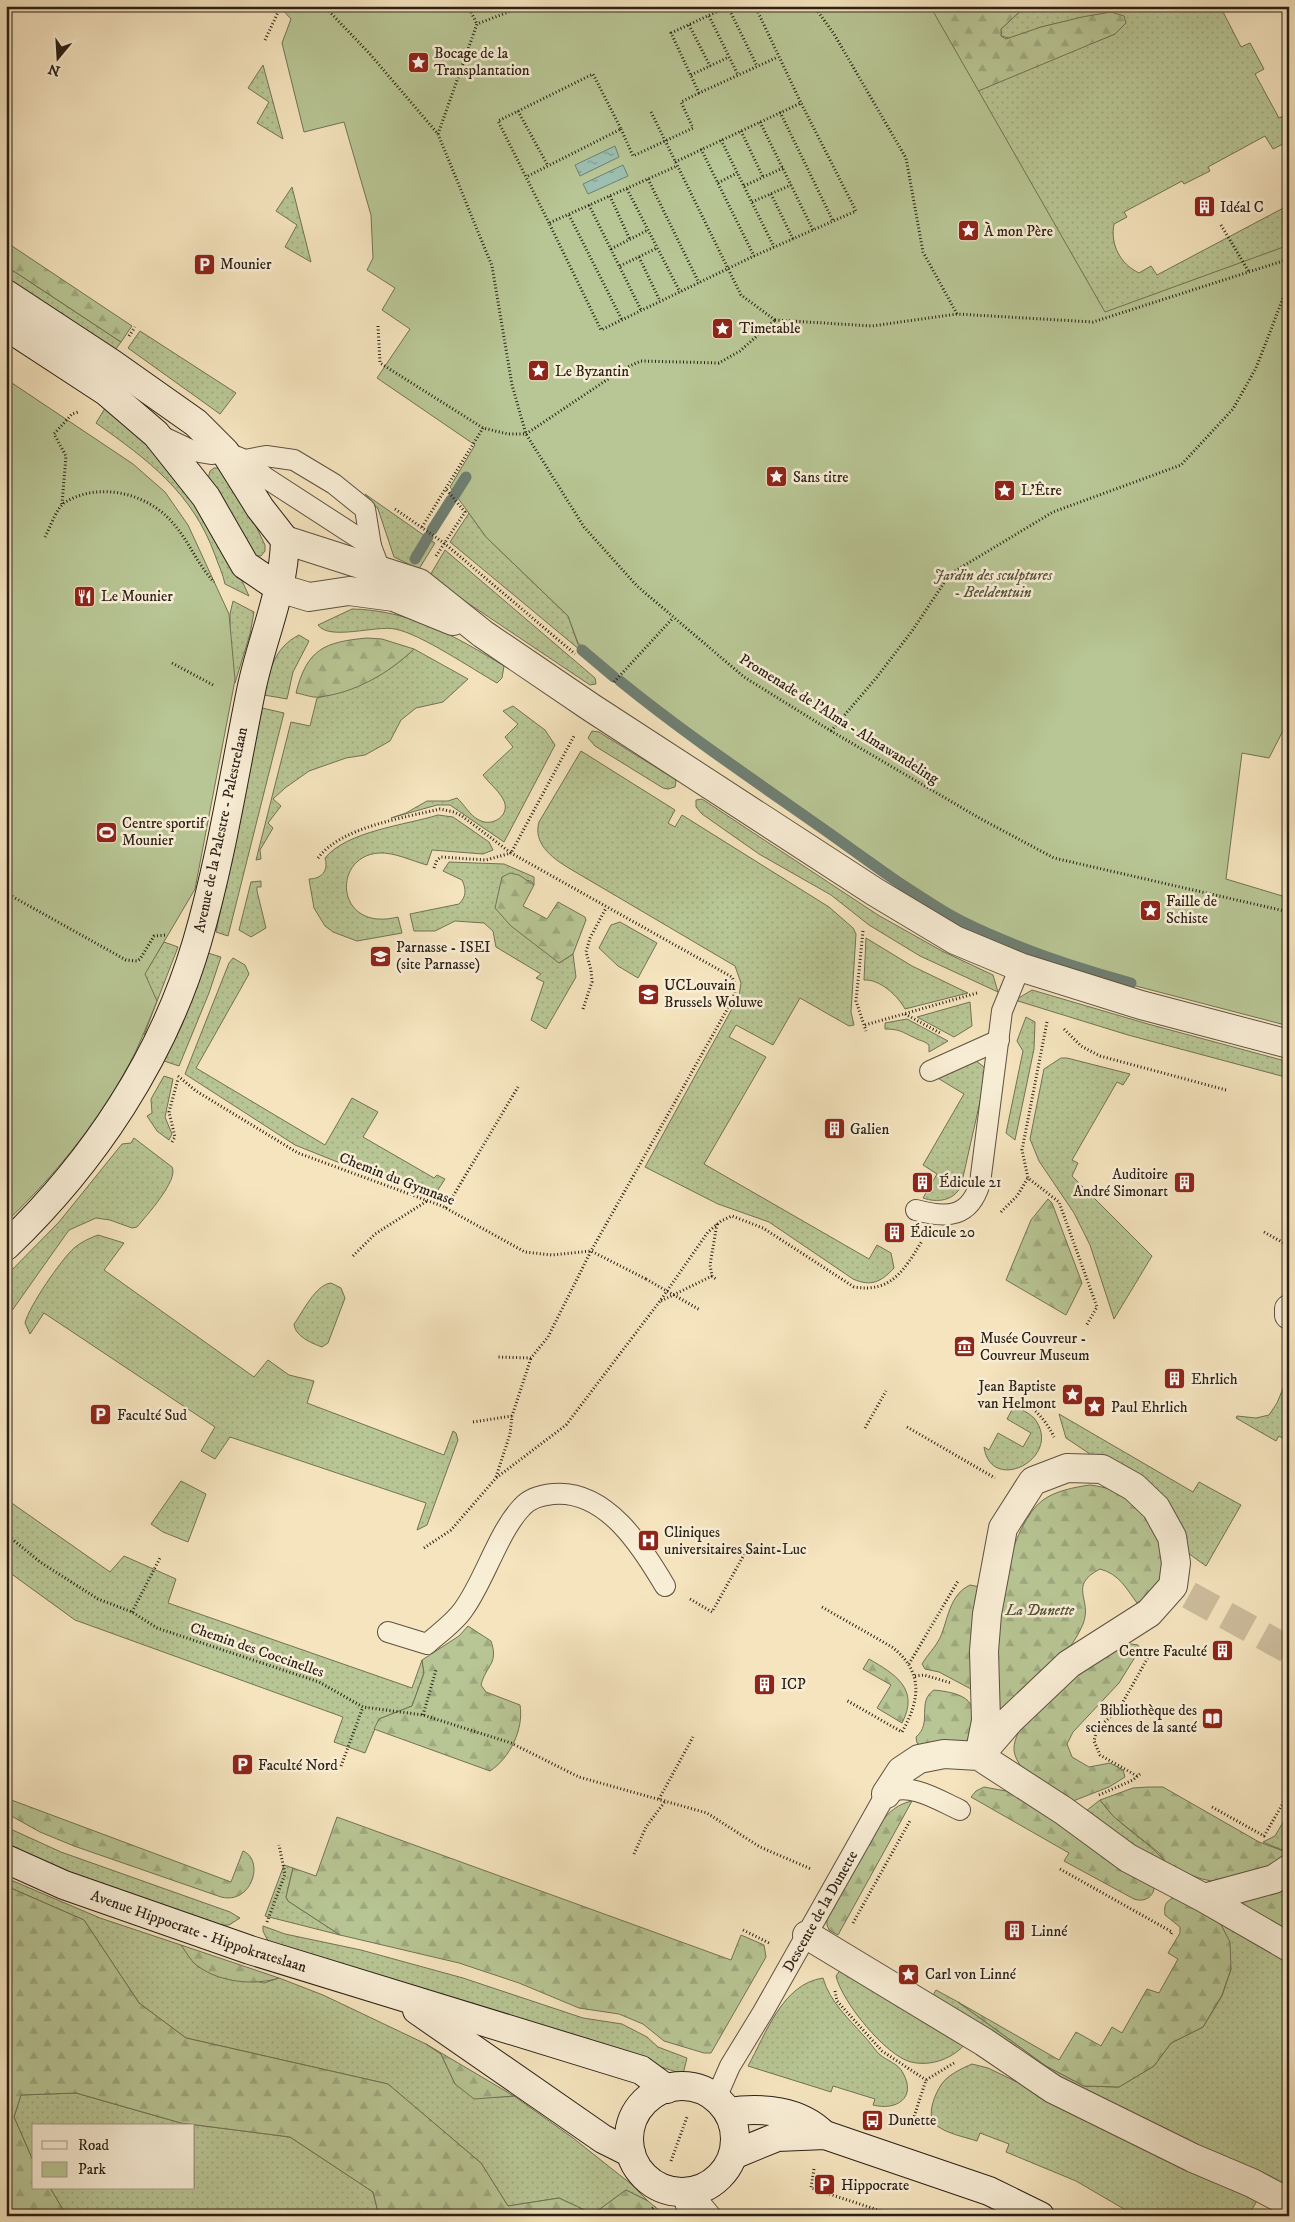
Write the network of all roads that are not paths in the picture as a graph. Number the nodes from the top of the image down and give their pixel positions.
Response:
1 (6, 294) edge
2 (6, 326) edge
3 (156, 434) junction
4 (235, 456) junction
5 (285, 540) junction
6 (376, 558) junction
7 (279, 588) junction
8 (483, 634) junction
9 (1020, 967) junction
10 (999, 1040) junction
11 (1289, 1044) edge
12 (930, 1071) dead end
13 (916, 1210) dead end
14 (6, 1246) edge
15 (1289, 1308) edge
16 (1289, 1315) edge
17 (665, 1586) road end
18 (388, 1632) dead end
19 (979, 1756) junction
20 (886, 1794) junction
21 (960, 1810) dead end
22 (6, 1859) edge
23 (1289, 1869) edge
24 (1204, 1898) junction
25 (807, 1935) junction
26 (1289, 1948) edge
27 (395, 1995) junction
28 (667, 2089) junction
29 (722, 2105) junction
30 (825, 2135) junction
31 (631, 2153) junction
32 (733, 2155) junction
33 (687, 2200) edge
34 (1288, 2202) edge
35 (711, 2216) edge
36 (1040, 2216) edge

1 - 4 street
2 - 3 street
3 - 4 lane
3 - 7 street
4 - 5 street
4 - 6 lane
4 - 6 lane
5 - 6 street
5 - 7 street, Avenue de la Palestre - Palestrelaan
6 - 8 street
7 - 8 street
7 - 14 street, Avenue de la Palestre - Palestrelaan
8 - 9 street
9 - 10 lane
9 - 11 street
10 - 12 lane
10 - 13 lane
15 - 16 street
17 - 18 lane
19 - 19 street
19 - 20 street
19 - 24 street
20 - 21 lane
20 - 25 lane, Descente de la Dunette
22 - 27 street, Avenue Hippocrate - Hippokrateslaan
23 - 24 street
24 - 26 street
25 - 29 lane, Descente de la Dunette
25 - 34 street
27 - 28 street, Avenue Hippocrate - Hippokrateslaan
27 - 31 street, Avenue Hippocrate - Hippokrateslaan
28 - 29 street
28 - 31 street
29 - 30 street
29 - 32 street
30 - 32 street
30 - 36 street
31 - 33 street
32 - 33 street
33 - 35 lane

